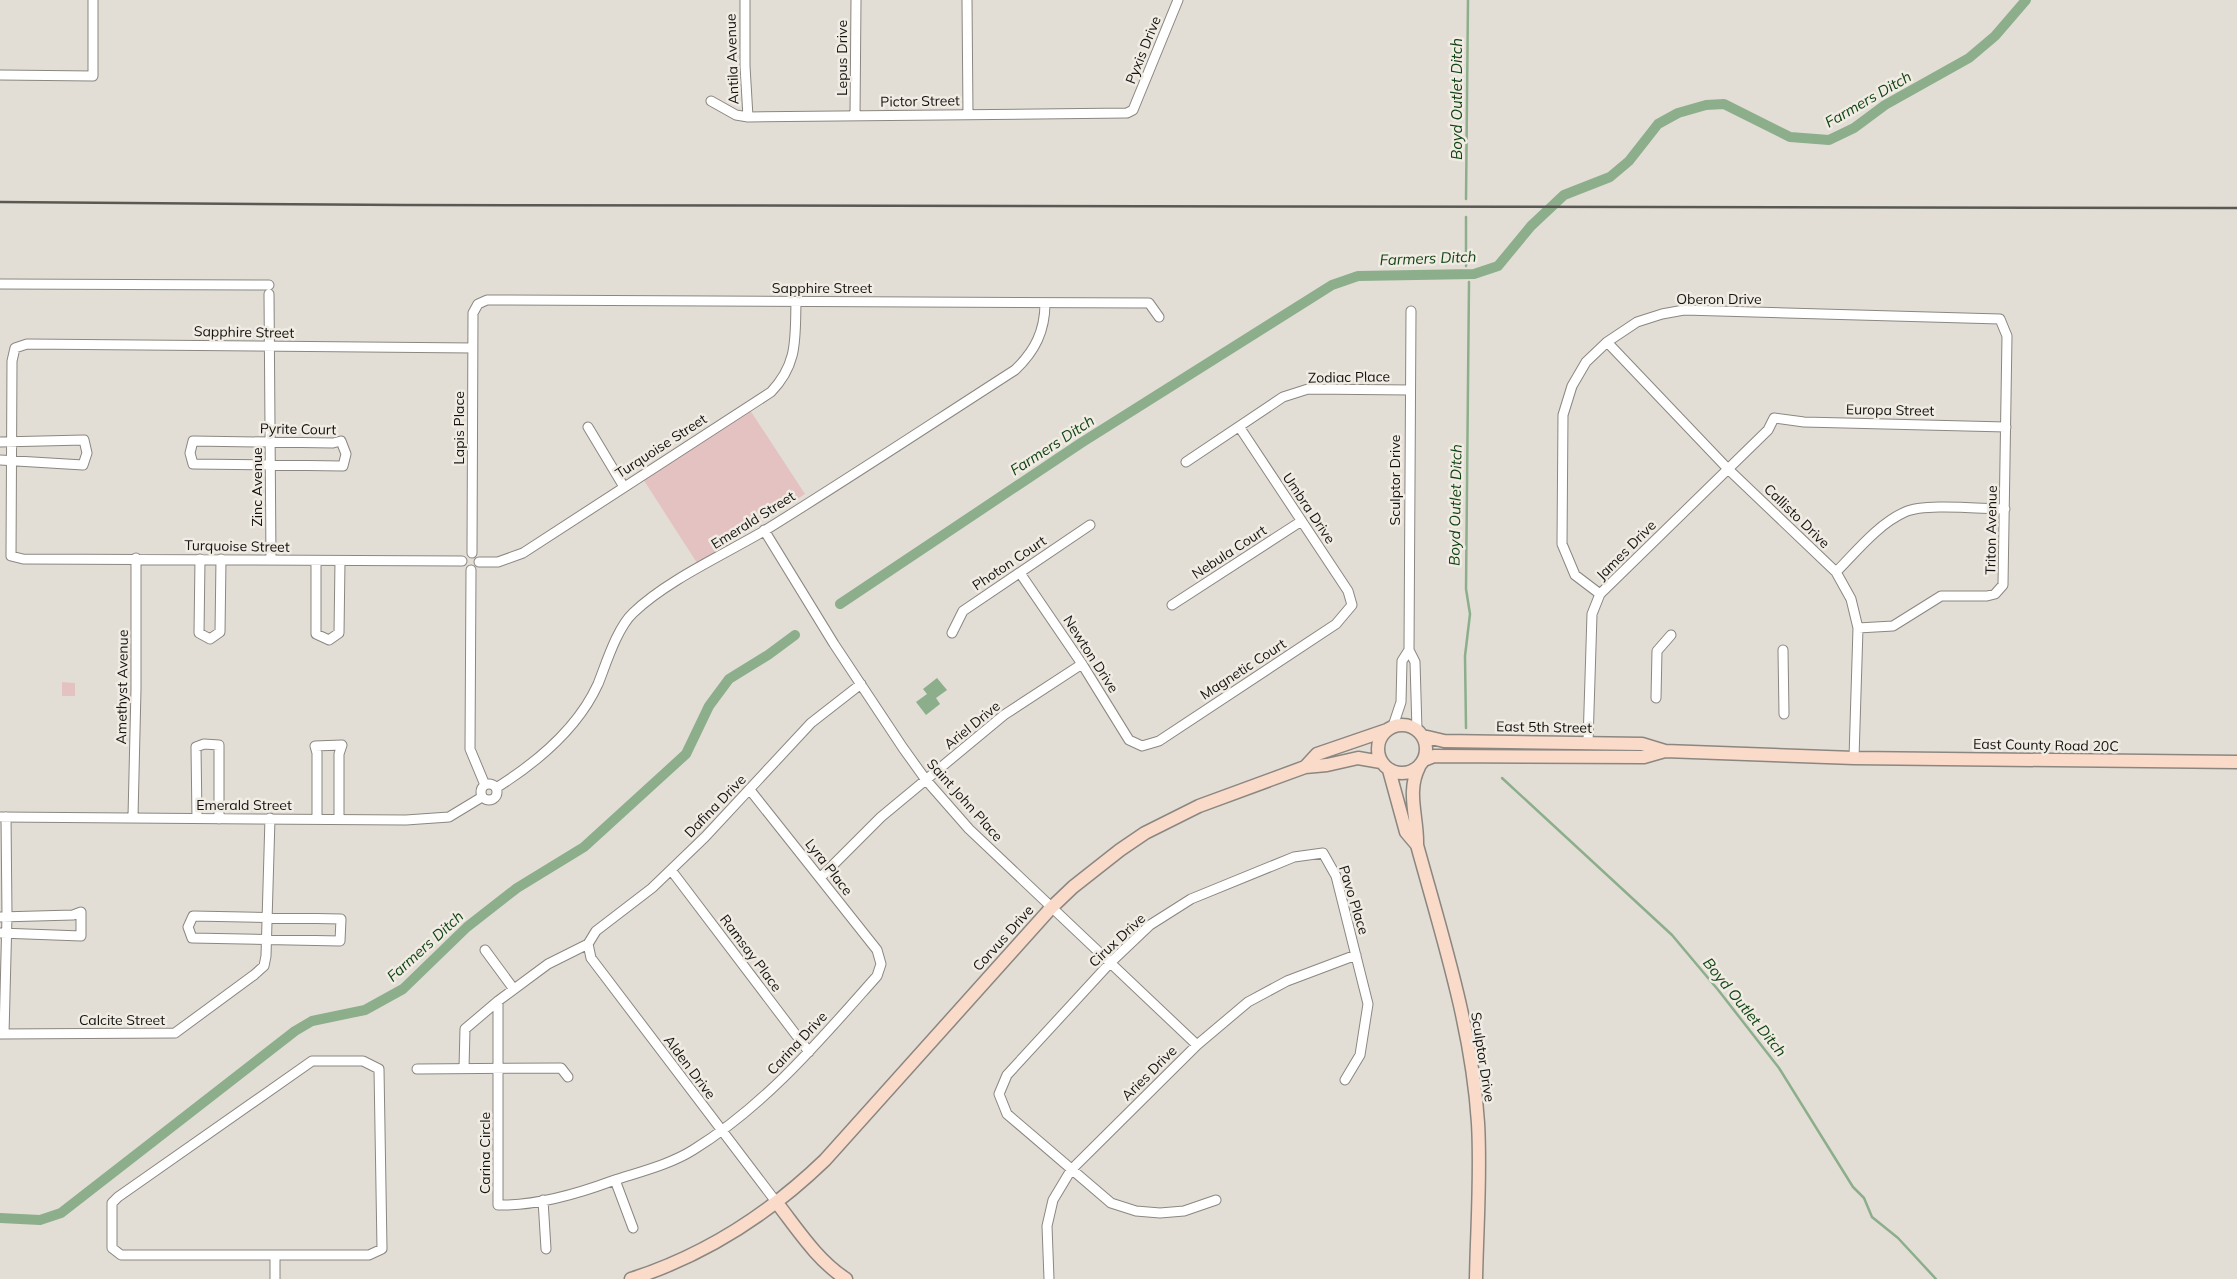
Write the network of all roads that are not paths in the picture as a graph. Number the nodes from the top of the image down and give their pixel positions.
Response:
1 (93, 0) edge
2 (745, 0) edge
3 (856, 0) edge
4 (967, 0) edge
5 (1178, 0) edge
6 (0, 75) edge
7 (712, 101) dead end
8 (1133, 110) joint
9 (968, 114) junction
10 (855, 116) junction
11 (748, 117) junction
12 (0, 284) edge
13 (796, 302) junction
14 (1045, 303) junction
15 (478, 304) joint
16 (1411, 312) dead end
17 (1159, 317) dead end
18 (2000, 319) joint
19 (1607, 342) junction
20 (269, 346) junction
21 (473, 348) junction
22 (1410, 390) junction
23 (1774, 418) joint
24 (588, 426) dead end
25 (2006, 427) junction
26 (1240, 428) junction
27 (0, 442) edge
28 (13, 442) junction
29 (271, 442) junction
30 (0, 460) edge
31 (13, 460) junction
32 (1186, 462) dead end
33 (270, 466) junction
34 (1728, 469) junction
35 (624, 487) junction
36 (2005, 509) junction
37 (1300, 522) junction
38 (1090, 525) dead end
39 (764, 530) junction
40 (472, 553) junction
41 (136, 558) junction
42 (200, 559) junction
43 (221, 559) junction
44 (271, 560) junction
45 (316, 561) junction
46 (340, 561) junction
47 (462, 561) junction
48 (479, 562) junction
49 (471, 570) junction
50 (1836, 572) junction
51 (1020, 573) junction
52 (1600, 594) junction
53 (1172, 605) dead end
54 (1352, 605) joint
55 (1858, 628) junction
56 (952, 633) dead end
57 (1671, 635) dead end
58 (1409, 650) junction
59 (1783, 650) dead end
60 (1082, 664) junction
61 (860, 684) junction
62 (1656, 698) dead end
63 (1784, 714) dead end
64 (1390, 728) junction
65 (1420, 733) junction
66 (1588, 742) junction
67 (1142, 746) joint
68 (1665, 751) junction
69 (1854, 758) junction
70 (2237, 762) edge
71 (1422, 763) junction
72 (1385, 766) junction
73 (1305, 767) junction
74 (926, 780) junction
75 (485, 785) junction
76 (496, 788) junction
77 (750, 790) junction
78 (482, 797) junction
79 (133, 817) junction
80 (3, 818) edge
81 (197, 818) junction
82 (270, 818) junction
83 (219, 819) junction
84 (317, 819) junction
85 (339, 819) junction
86 (1417, 845) junction
87 (1323, 853) joint
88 (671, 870) junction
89 (820, 878) junction
90 (1051, 908) junction
91 (3, 916) edge
92 (267, 918) junction
93 (3, 933) edge
94 (267, 939) junction
95 (588, 944) junction
96 (485, 950) dead end
97 (1356, 955) junction
98 (1110, 963) junction
99 (881, 964) joint
100 (514, 988) junction
101 (498, 1001) junction
102 (2, 1034) edge
103 (1197, 1045) junction
104 (809, 1052) junction
105 (417, 1068) dead end
106 (464, 1068) junction
107 (498, 1068) junction
108 (568, 1077) dead end
109 (1345, 1080) dead end
110 (721, 1131) junction
111 (1071, 1170) junction
112 (615, 1180) junction
113 (543, 1200) junction
114 (1216, 1200) dead end
115 (777, 1203) junction
116 (633, 1228) dead end
117 (546, 1249) dead end
118 (275, 1256) junction
119 (275, 1279) edge
120 (631, 1279) edge
121 (846, 1279) edge
122 (1049, 1279) edge
123 (1476, 1279) edge

1 - 6 street
2 - 11 street, Antila Avenue
3 - 10 street, Lepus Drive
4 - 9 street
5 - 8 street, Pyxis Drive
7 - 11 street, Pictor Street
8 - 9 street, Pictor Street
9 - 10 street, Pictor Street
10 - 11 street, Pictor Street
12 - 20 street, Zinc Avenue
13 - 14 street, Sapphire Street
13 - 15 street, Sapphire Street
13 - 35 street, Turquoise Street
14 - 17 street, Sapphire Street
14 - 39 street, Emerald Street
15 - 21 street, Lapis Place
16 - 22 street, Sculptor Drive
18 - 19 street, Oberon Drive
18 - 25 street, Triton Avenue
19 - 34 street, Callisto Drive
19 - 52 street, Oberon Drive
20 - 21 street, Sapphire Street
20 - 28 street, Sapphire Street
20 - 29 street, Zinc Avenue
21 - 40 street, Lapis Place
22 - 26 street, Zodiac Place
22 - 58 street, Sculptor Drive
23 - 25 street, Europa Street
23 - 34 street, James Drive
24 - 35 street
25 - 36 street, Triton Avenue
26 - 32 street, Zodiac Place
26 - 37 street, Umbra Drive
27 - 28 street
28 - 31 street
28 - 31 street
29 - 33 street, Zinc Avenue
29 - 33 street, Pyrite Court
29 - 33 street, Pyrite Court
30 - 31 street
31 - 41 street, Turquoise Street
33 - 44 street, Zinc Avenue
34 - 50 street, Callisto Drive
34 - 52 street, James Drive
35 - 48 street, Turquoise Street
36 - 50 street
36 - 55 street, Triton Avenue
37 - 53 street, Nebula Court
37 - 54 street, Umbra Drive
38 - 51 street, Photon Court
39 - 61 street, Saint John Place
39 - 76 street, Emerald Street
40 - 47 street
40 - 48 street
41 - 42 street, Turquoise Street
41 - 79 street, Amethyst Avenue
42 - 43 street, Turquoise Street
42 - 43 street
43 - 44 street, Turquoise Street
44 - 45 street, Turquoise Street
45 - 46 street, Turquoise Street
45 - 46 street
46 - 47 street, Turquoise Street
47 - 49 street
48 - 49 street
49 - 75 street
50 - 55 street, Callisto Drive
51 - 56 street, Photon Court
51 - 60 street, Newton Drive
52 - 66 street, James Drive
54 - 67 street, Magnetic Court
55 - 69 street, Callisto Drive
57 - 62 street
58 - 64 street, Sculptor Drive
58 - 65 street, Sculptor Drive
59 - 63 street
60 - 67 street, Newton Drive
60 - 74 street, Ariel Drive
61 - 74 street, Saint John Place
61 - 77 street, Dafina Drive
64 - 65 street
64 - 72 street
64 - 73 street, Corvus Drive
65 - 66 street, East 5th Street
65 - 71 street
66 - 68 street, East 5th Street
68 - 69 street, East 5th Street
68 - 71 street, East 5th Street
69 - 70 street, East County Road 20C
71 - 72 street
71 - 86 street, Sculptor Drive
72 - 73 street, Corvus Drive
72 - 86 street, Sculptor Drive
73 - 90 street, Corvus Drive
74 - 89 street, Ariel Drive
74 - 90 street, Saint John Place
75 - 76 street
75 - 78 street
76 - 78 street
77 - 88 street, Dafina Drive
77 - 89 street, Lyra Place
78 - 85 street, Emerald Street
79 - 80 street, Emerald Street
79 - 81 street, Emerald Street
80 - 91 street
81 - 83 street, Emerald Street
81 - 83 street
82 - 83 street, Emerald Street
82 - 84 street, Emerald Street
82 - 92 street, Calcite Street
84 - 85 street, Emerald Street
84 - 85 street
86 - 123 street, Sculptor Drive
87 - 97 street, Pavo Place
87 - 98 street, Cirux Drive
88 - 95 street, Dafina Drive
88 - 104 street, Ramsay Place
89 - 99 street, Lyra Place
90 - 98 street, Saint John Place
90 - 115 street, Corvus Drive
91 - 93 street
91 - 93 street
92 - 94 street, Calcite Street
92 - 94 street
92 - 94 street
93 - 102 street
94 - 102 street, Calcite Street
95 - 100 street
95 - 110 street, Alden Drive
96 - 100 street
97 - 103 street, Aries Drive
97 - 109 street, Pavo Place
98 - 103 street, Saint John Place
98 - 111 street, Cirux Drive
99 - 104 street, Carina Drive
100 - 101 street
101 - 106 street
101 - 107 street, Carina Circle
103 - 111 street, Aries Drive
104 - 110 street, Carina Drive
105 - 106 street
106 - 107 street
107 - 108 street
107 - 113 street, Carina Circle
110 - 112 street, Carina Circle
110 - 115 street, Alden Drive
111 - 114 street
111 - 122 street, Aries Drive
112 - 113 street, Carina Circle
112 - 116 street
113 - 117 street
115 - 120 street, Corvus Drive
115 - 121 street
118 - 118 street
118 - 119 street

